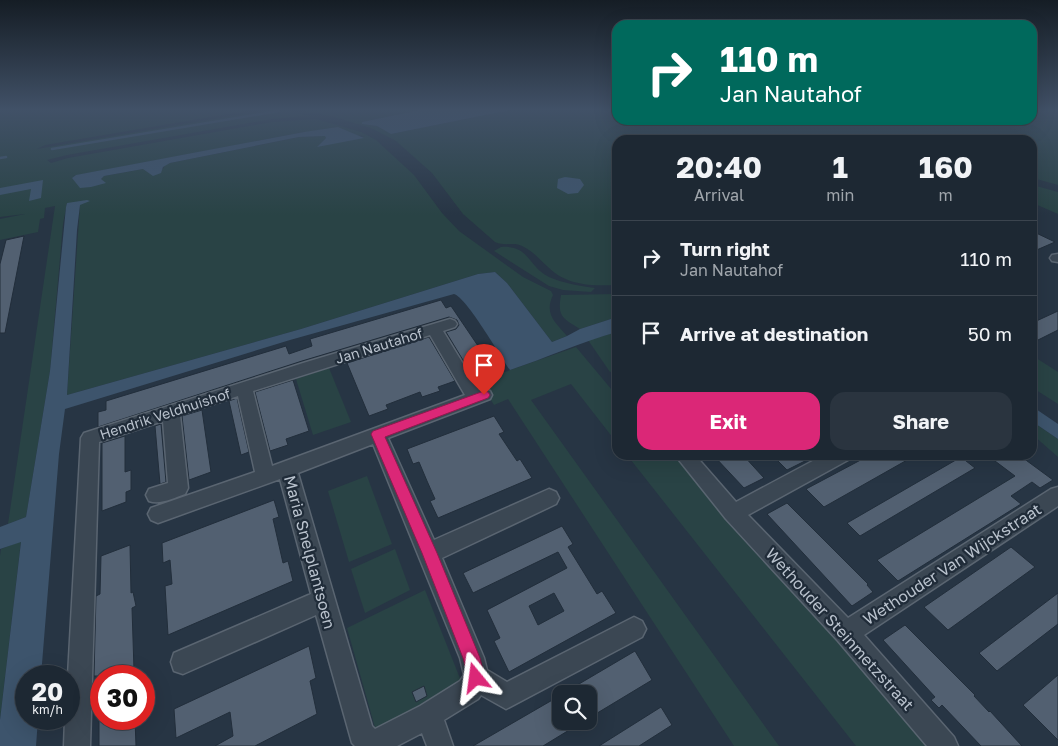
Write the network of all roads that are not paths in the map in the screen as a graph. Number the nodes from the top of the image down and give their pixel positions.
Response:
1 (450, 324) dead end
2 (434, 329) junction
3 (308, 367) joint
4 (244, 388) junction
5 (171, 412) junction
6 (378, 434) junction
7 (688, 460) edge
8 (832, 460) edge
9 (287, 469) junction
10 (265, 476) junction
11 (1058, 495) edge
12 (549, 498) dead end
13 (734, 512) junction
14 (429, 553) junction
15 (323, 600) junction
16 (634, 629) dead end
17 (846, 633) junction
18 (183, 662) dead end
19 (476, 678) junction
20 (430, 715) junction
21 (373, 745) edge
22 (77, 746) edge
23 (440, 746) edge
24 (945, 746) edge

1 - 2 street, Jan Nautahof
2 - 3 street, Jan Nautahof
2 - 6 street
3 - 4 street, Hendrik Veldhuishof
4 - 5 street, Hendrik Veldhuishof
4 - 10 street
5 - 10 street
5 - 22 street, Hendrik Veldhuishof
6 - 9 street, Maria Snelplantsoen
6 - 14 street
7 - 13 street, Wethouder Steinmetzstraat
8 - 13 street
9 - 10 street
9 - 15 street, Maria Snelplantsoen
11 - 17 street, Wethouder Van Wijckstraat
12 - 14 street
13 - 17 street, Wethouder Steinmetzstraat
14 - 19 street
15 - 18 street
15 - 21 street, Maria Snelplantsoen
16 - 19 street
17 - 24 street, Wethouder Steinmetzstraat
19 - 20 street, Maria Snelplantsoen
20 - 21 street, Maria Snelplantsoen
20 - 23 street

